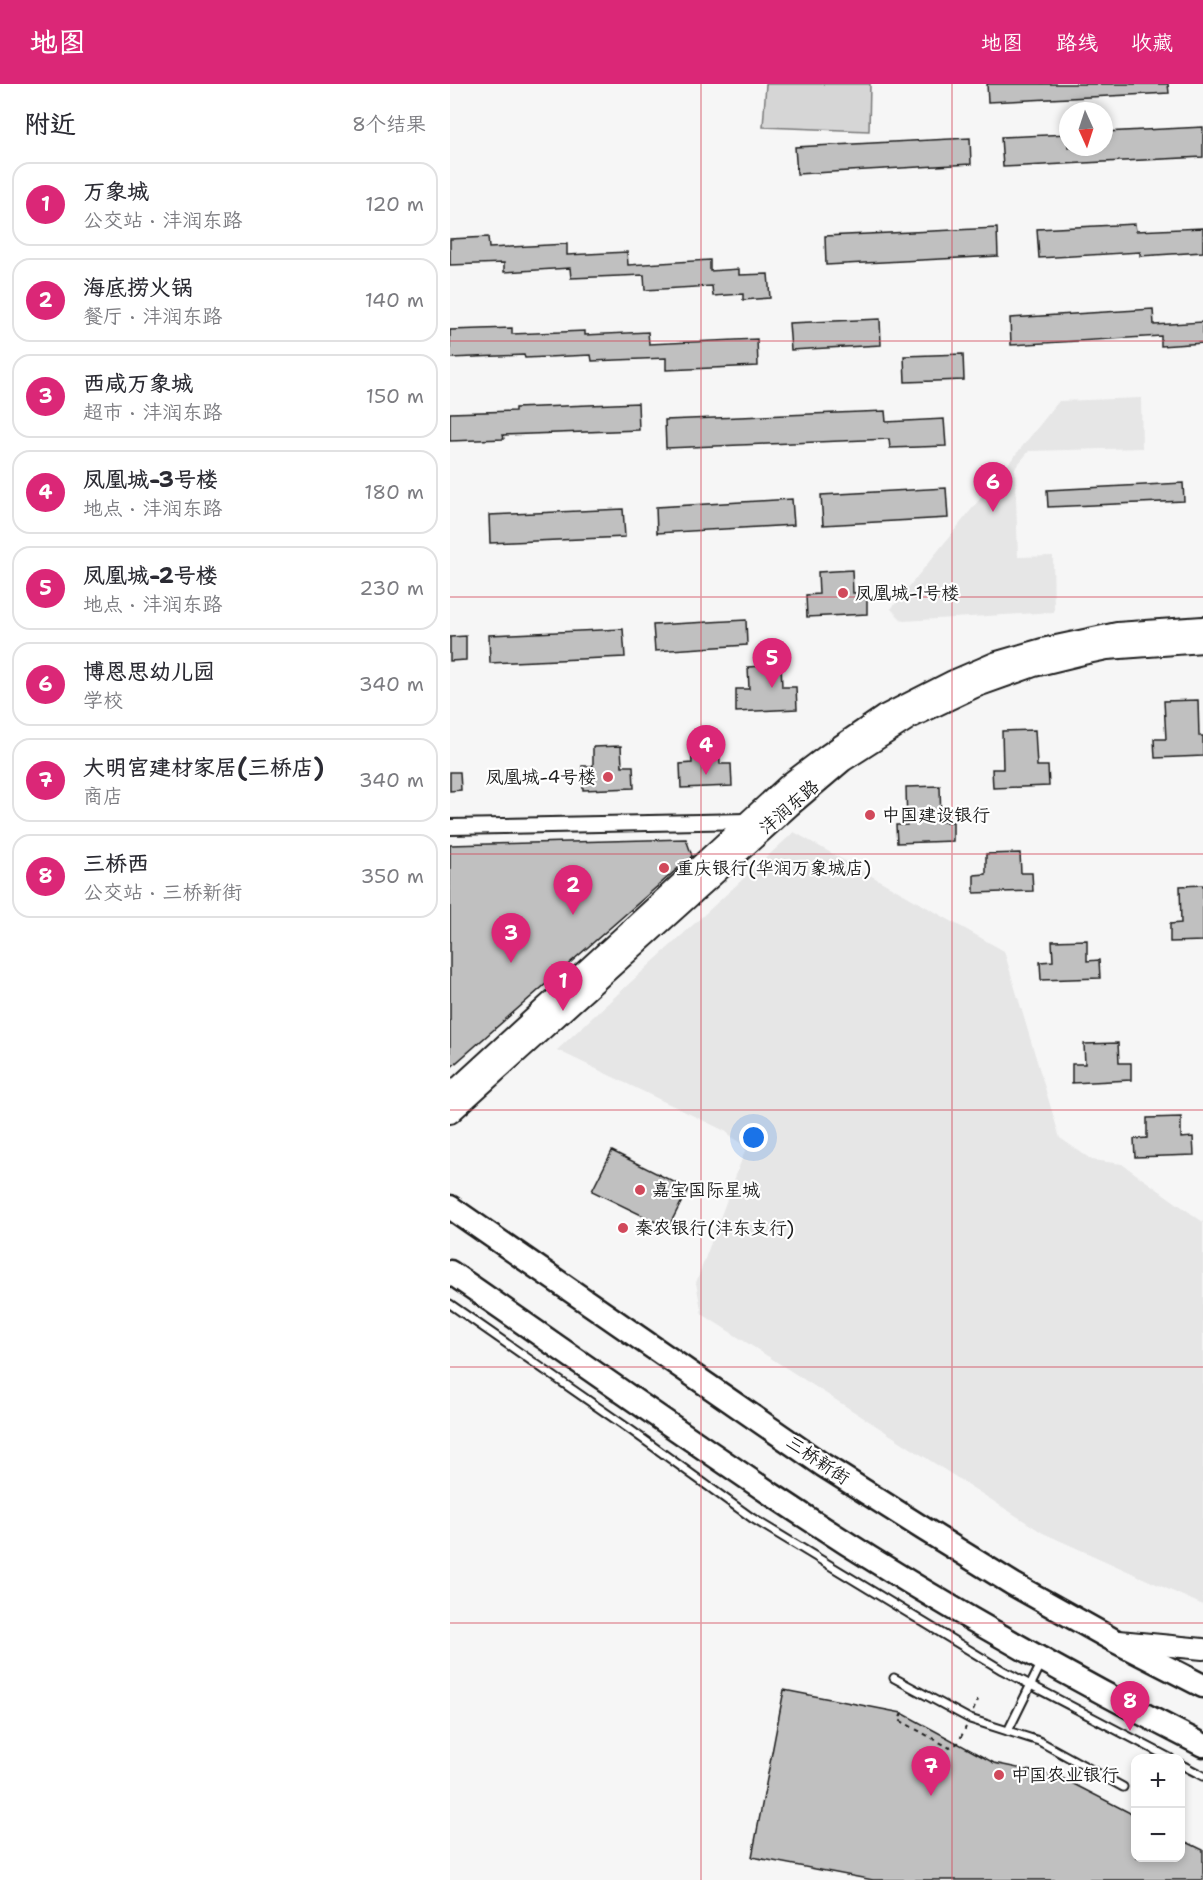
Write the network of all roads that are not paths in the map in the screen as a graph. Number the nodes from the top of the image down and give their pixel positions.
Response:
1 (1203, 627) edge
2 (1203, 642) edge
3 (748, 821) junction
4 (450, 827) edge
5 (450, 1095) edge
6 (450, 1113) edge
7 (450, 1207) edge
8 (450, 1272) edge
9 (450, 1304) edge
10 (1115, 1641) junction
11 (1203, 1649) edge
12 (1043, 1660) junction
13 (894, 1678) dead end
14 (1030, 1685) junction
15 (1203, 1686) edge
16 (1008, 1731) junction
17 (1203, 1745) edge
18 (1162, 1754) edge
19 (1185, 1767) edge
20 (1203, 1776) edge
21 (1123, 1787) dead end

1 - 3 street, 沣润东路
2 - 6 street, 沣润东路
3 - 4 street
3 - 5 street, 沣润东路
7 - 10 main road, 三桥新街
8 - 12 main road
9 - 14 lane
10 - 11 street
10 - 15 main road, 三桥新街
12 - 14 lane
12 - 17 main road
13 - 16 lane
14 - 16 lane
14 - 18 lane
16 - 21 lane
19 - 20 lane

